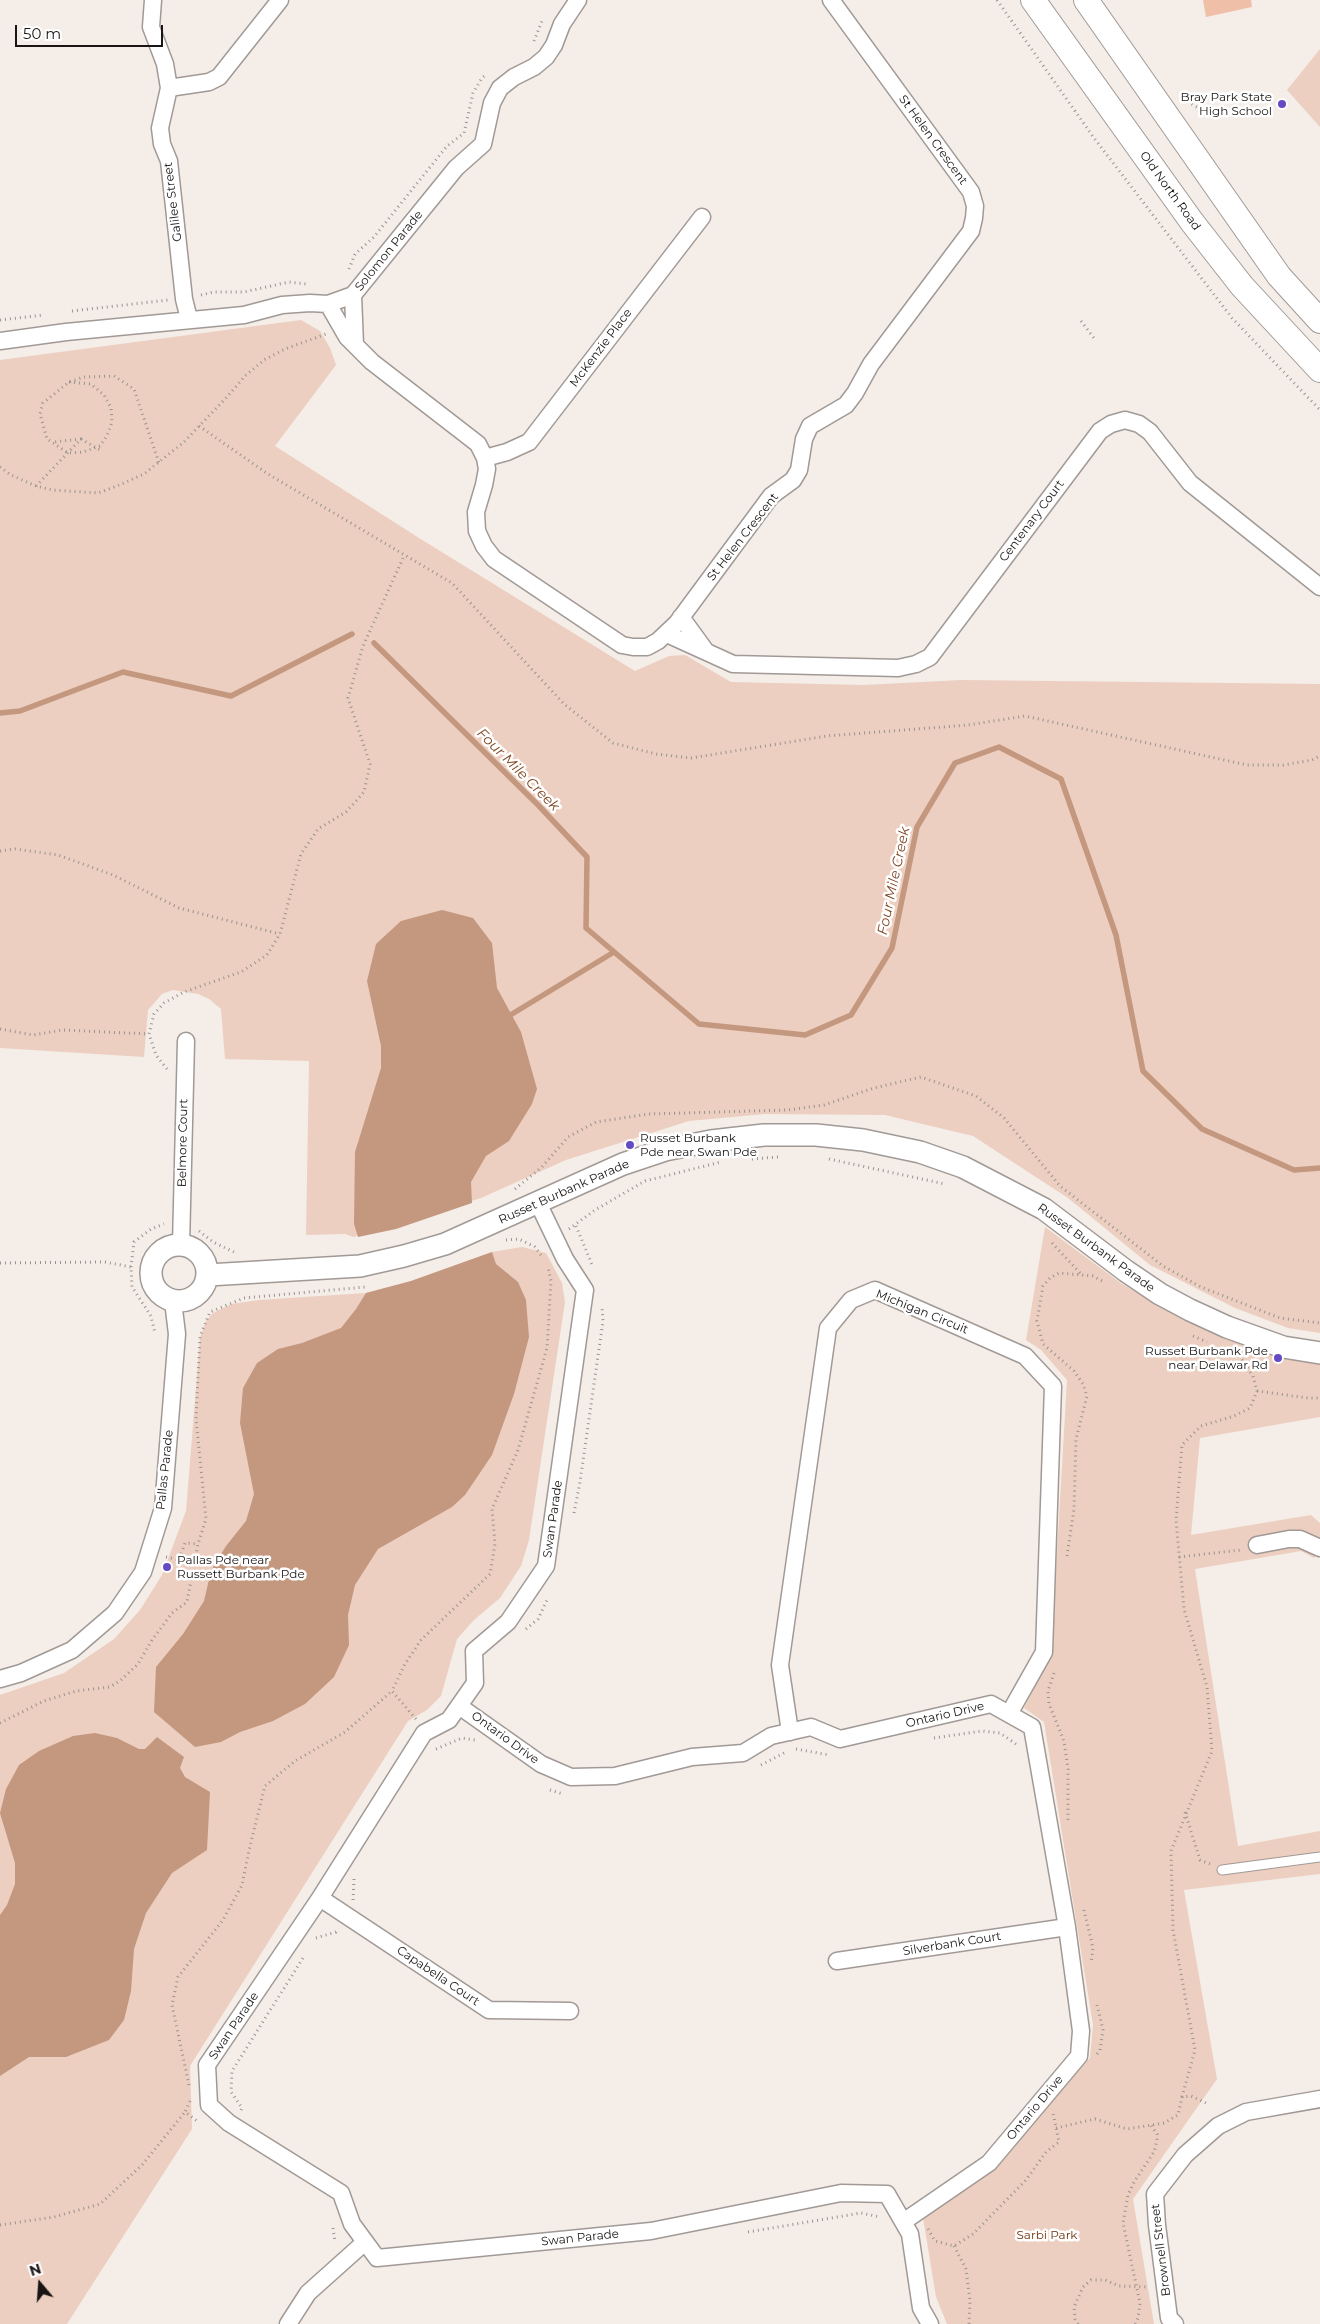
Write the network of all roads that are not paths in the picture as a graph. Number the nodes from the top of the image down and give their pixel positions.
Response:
1 (153, 0) edge
2 (280, 0) edge
3 (578, 0) edge
4 (831, 0) edge
5 (1033, 0) edge
6 (1086, 0) edge
7 (170, 88) junction
8 (702, 217) dead end
9 (352, 295) junction
10 (328, 304) junction
11 (189, 319) junction
12 (1320, 321) edge
13 (0, 341) edge
14 (355, 345) junction
15 (1320, 370) edge
16 (485, 458) junction
17 (1320, 587) edge
18 (681, 617) junction
19 (667, 634) junction
20 (705, 650) junction
21 (186, 1041) dead end
22 (538, 1203) junction
23 (181, 1245) junction
24 (208, 1275) junction
25 (173, 1302) junction
26 (1320, 1353) edge
27 (1257, 1545) road end
28 (1320, 1548) edge
29 (0, 1679) edge
30 (459, 1706) junction
31 (1009, 1714) junction
32 (790, 1732) junction
33 (1320, 1856) edge
34 (1222, 1870) road end
35 (320, 1898) junction
36 (1067, 1927) junction
37 (837, 1962) dead end
38 (570, 2011) dead end
39 (1320, 2099) edge
40 (903, 2222) junction
41 (365, 2242) junction
42 (288, 2324) edge
43 (930, 2324) edge
44 (1175, 2324) edge

1 - 7 street, Galilee Street
2 - 7 street
3 - 9 street, Solomon Parade
4 - 18 street, St Helen Crescent
5 - 15 main road, Old North Road
6 - 12 main road
7 - 11 street, Galilee Street
8 - 16 street, McKenzie Place
9 - 10 street, Solomon Parade
9 - 14 street
10 - 11 street, Solomon Parade
10 - 14 street
11 - 13 street, Solomon Parade
14 - 16 street
16 - 19 street, St Helen Crescent
17 - 20 street, Centenary Court
18 - 19 street, St Helen Crescent
18 - 20 street, Centenary Court
19 - 20 street, Centenary Court
21 - 23 street, Belmore Court
22 - 24 street, Russet Burbank Parade
22 - 26 street, Russet Burbank Parade
22 - 30 street, Swan Parade
23 - 24 street
23 - 25 street
24 - 25 street
25 - 29 street, Pallas Parade
27 - 28 street
30 - 32 street, Ontario Drive
30 - 35 street, Swan Parade
31 - 32 street, Ontario Drive
31 - 32 street, Michigan Circuit
31 - 36 street, Ontario Drive
33 - 34 lane
35 - 38 street, Capabella Court
35 - 41 street, Swan Parade
36 - 37 street, Silverbank Court
36 - 40 street, Ontario Drive
39 - 44 street, Brownell Street
40 - 41 street, Swan Parade
40 - 43 street, Swan Parade
41 - 42 street

